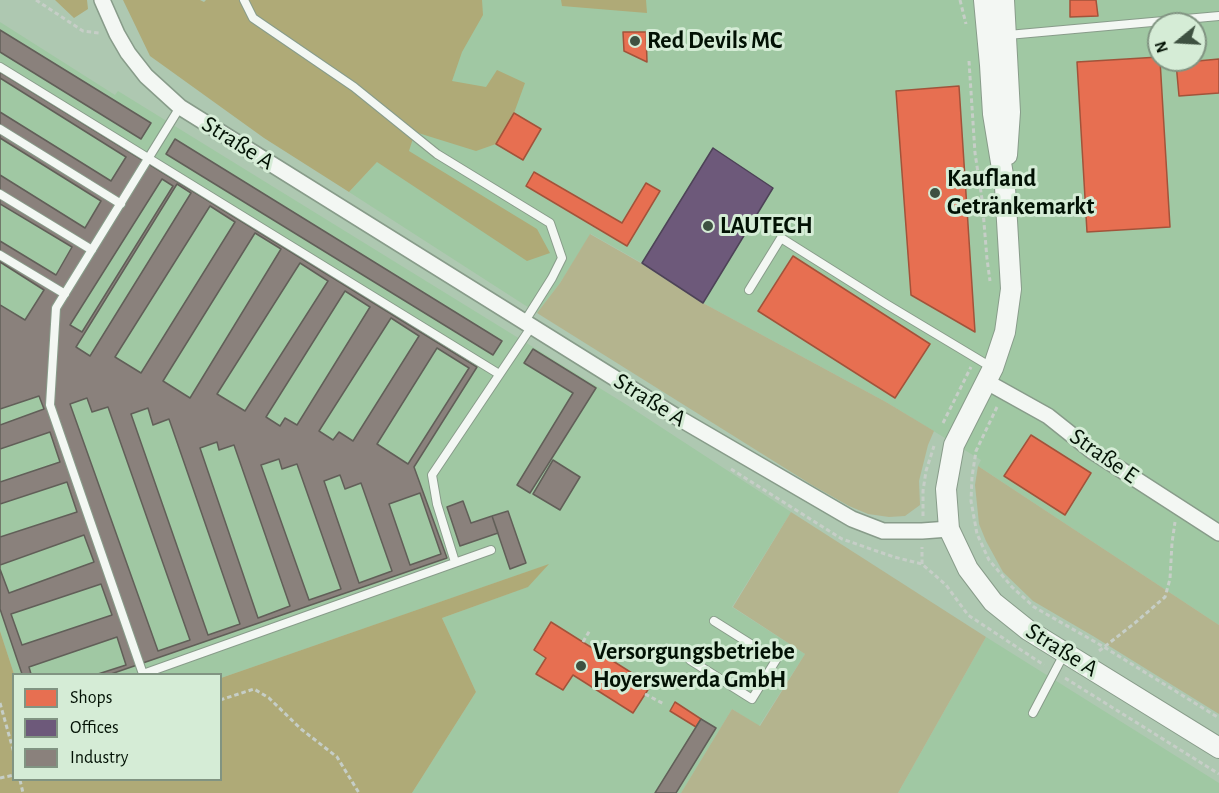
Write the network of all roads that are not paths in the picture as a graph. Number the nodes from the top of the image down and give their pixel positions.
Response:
1 (102, 0) edge
2 (244, 0) edge
3 (984, 0) edge
4 (1004, 0) edge
5 (1219, 16) edge
6 (1006, 35) junction
7 (0, 67) edge
8 (180, 107) junction
9 (0, 129) edge
10 (148, 159) junction
11 (1005, 188) junction
12 (0, 194) edge
13 (121, 204) junction
14 (92, 250) junction
15 (0, 255) edge
16 (749, 290) dead end
17 (65, 294) junction
18 (528, 324) junction
19 (500, 374) junction
20 (990, 375) junction
21 (949, 529) junction
22 (1219, 533) edge
23 (491, 550) dead end
24 (455, 562) junction
25 (714, 621) dead end
26 (1065, 652) junction
27 (690, 660) dead end
28 (142, 673) edge
29 (145, 673) edge
30 (1033, 713) dead end
31 (1219, 748) edge

1 - 8 street, Straße A
2 - 18 lane
3 - 11 street
4 - 6 street
5 - 6 lane
6 - 11 street
7 - 10 lane
8 - 10 lane
8 - 18 street, Straße A
9 - 13 lane
10 - 13 lane
10 - 19 lane
11 - 20 street
12 - 14 lane
13 - 14 lane
14 - 17 lane
15 - 17 lane
16 - 20 lane
17 - 28 lane
18 - 19 lane
18 - 21 street, Straße A
19 - 24 lane
20 - 21 street
20 - 22 street, Straße E
21 - 26 street, Straße A
23 - 24 lane
24 - 29 lane
25 - 27 lane
26 - 30 lane
26 - 31 street, Straße A

